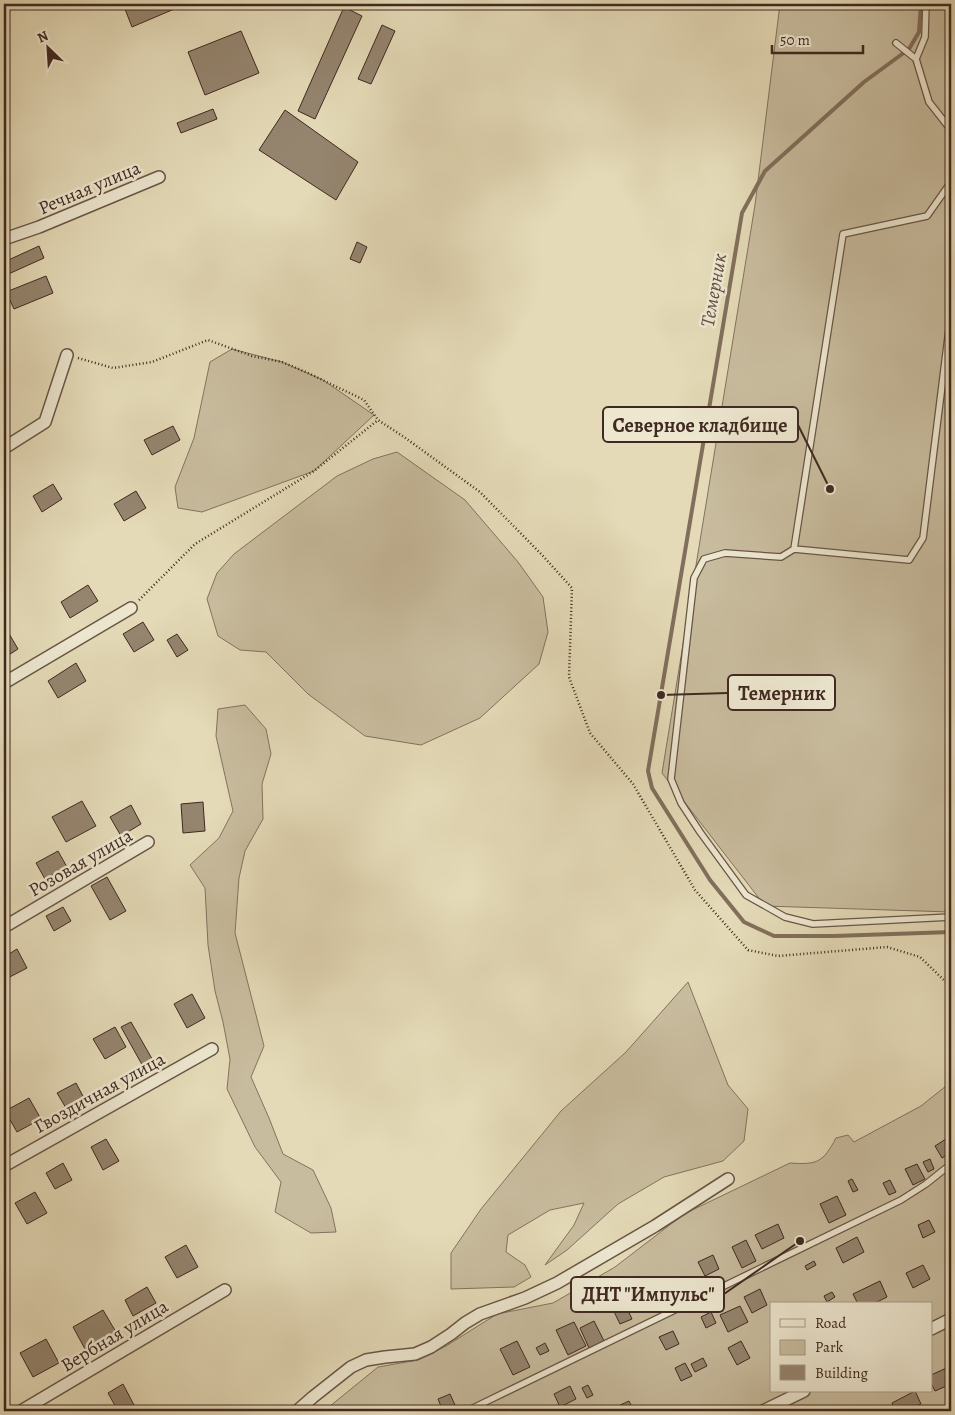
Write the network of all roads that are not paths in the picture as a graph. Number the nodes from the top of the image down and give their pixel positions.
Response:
1 (926, 4) edge
2 (896, 43) dead end
3 (916, 59) junction
4 (951, 130) edge
5 (159, 177) dead end
6 (951, 182) edge
7 (4, 239) edge
8 (951, 312) edge
9 (67, 355) road end
10 (4, 448) edge
11 (794, 549) junction
12 (131, 608) road end
13 (4, 683) edge
14 (148, 842) dead end
15 (951, 917) edge
16 (4, 927) edge
17 (212, 1049) dead end
18 (951, 1164) edge
19 (4, 1166) edge
20 (728, 1179) dead end
21 (225, 1290) dead end
22 (951, 1319) edge
23 (932, 1328) edge
24 (802, 1392) edge
25 (21, 1411) edge
26 (297, 1411) edge
27 (471, 1411) edge
28 (763, 1411) edge

1 - 3 lane
2 - 3 lane
3 - 4 lane
5 - 7 street, Речная улица
6 - 11 lane
8 - 11 lane
9 - 10 street
11 - 15 lane
12 - 13 street
14 - 16 street, Розовая улица
17 - 19 street, Гвоздичная улица
18 - 27 lane
20 - 26 street
21 - 25 street, Вербная улица
22 - 23 street
24 - 28 street

